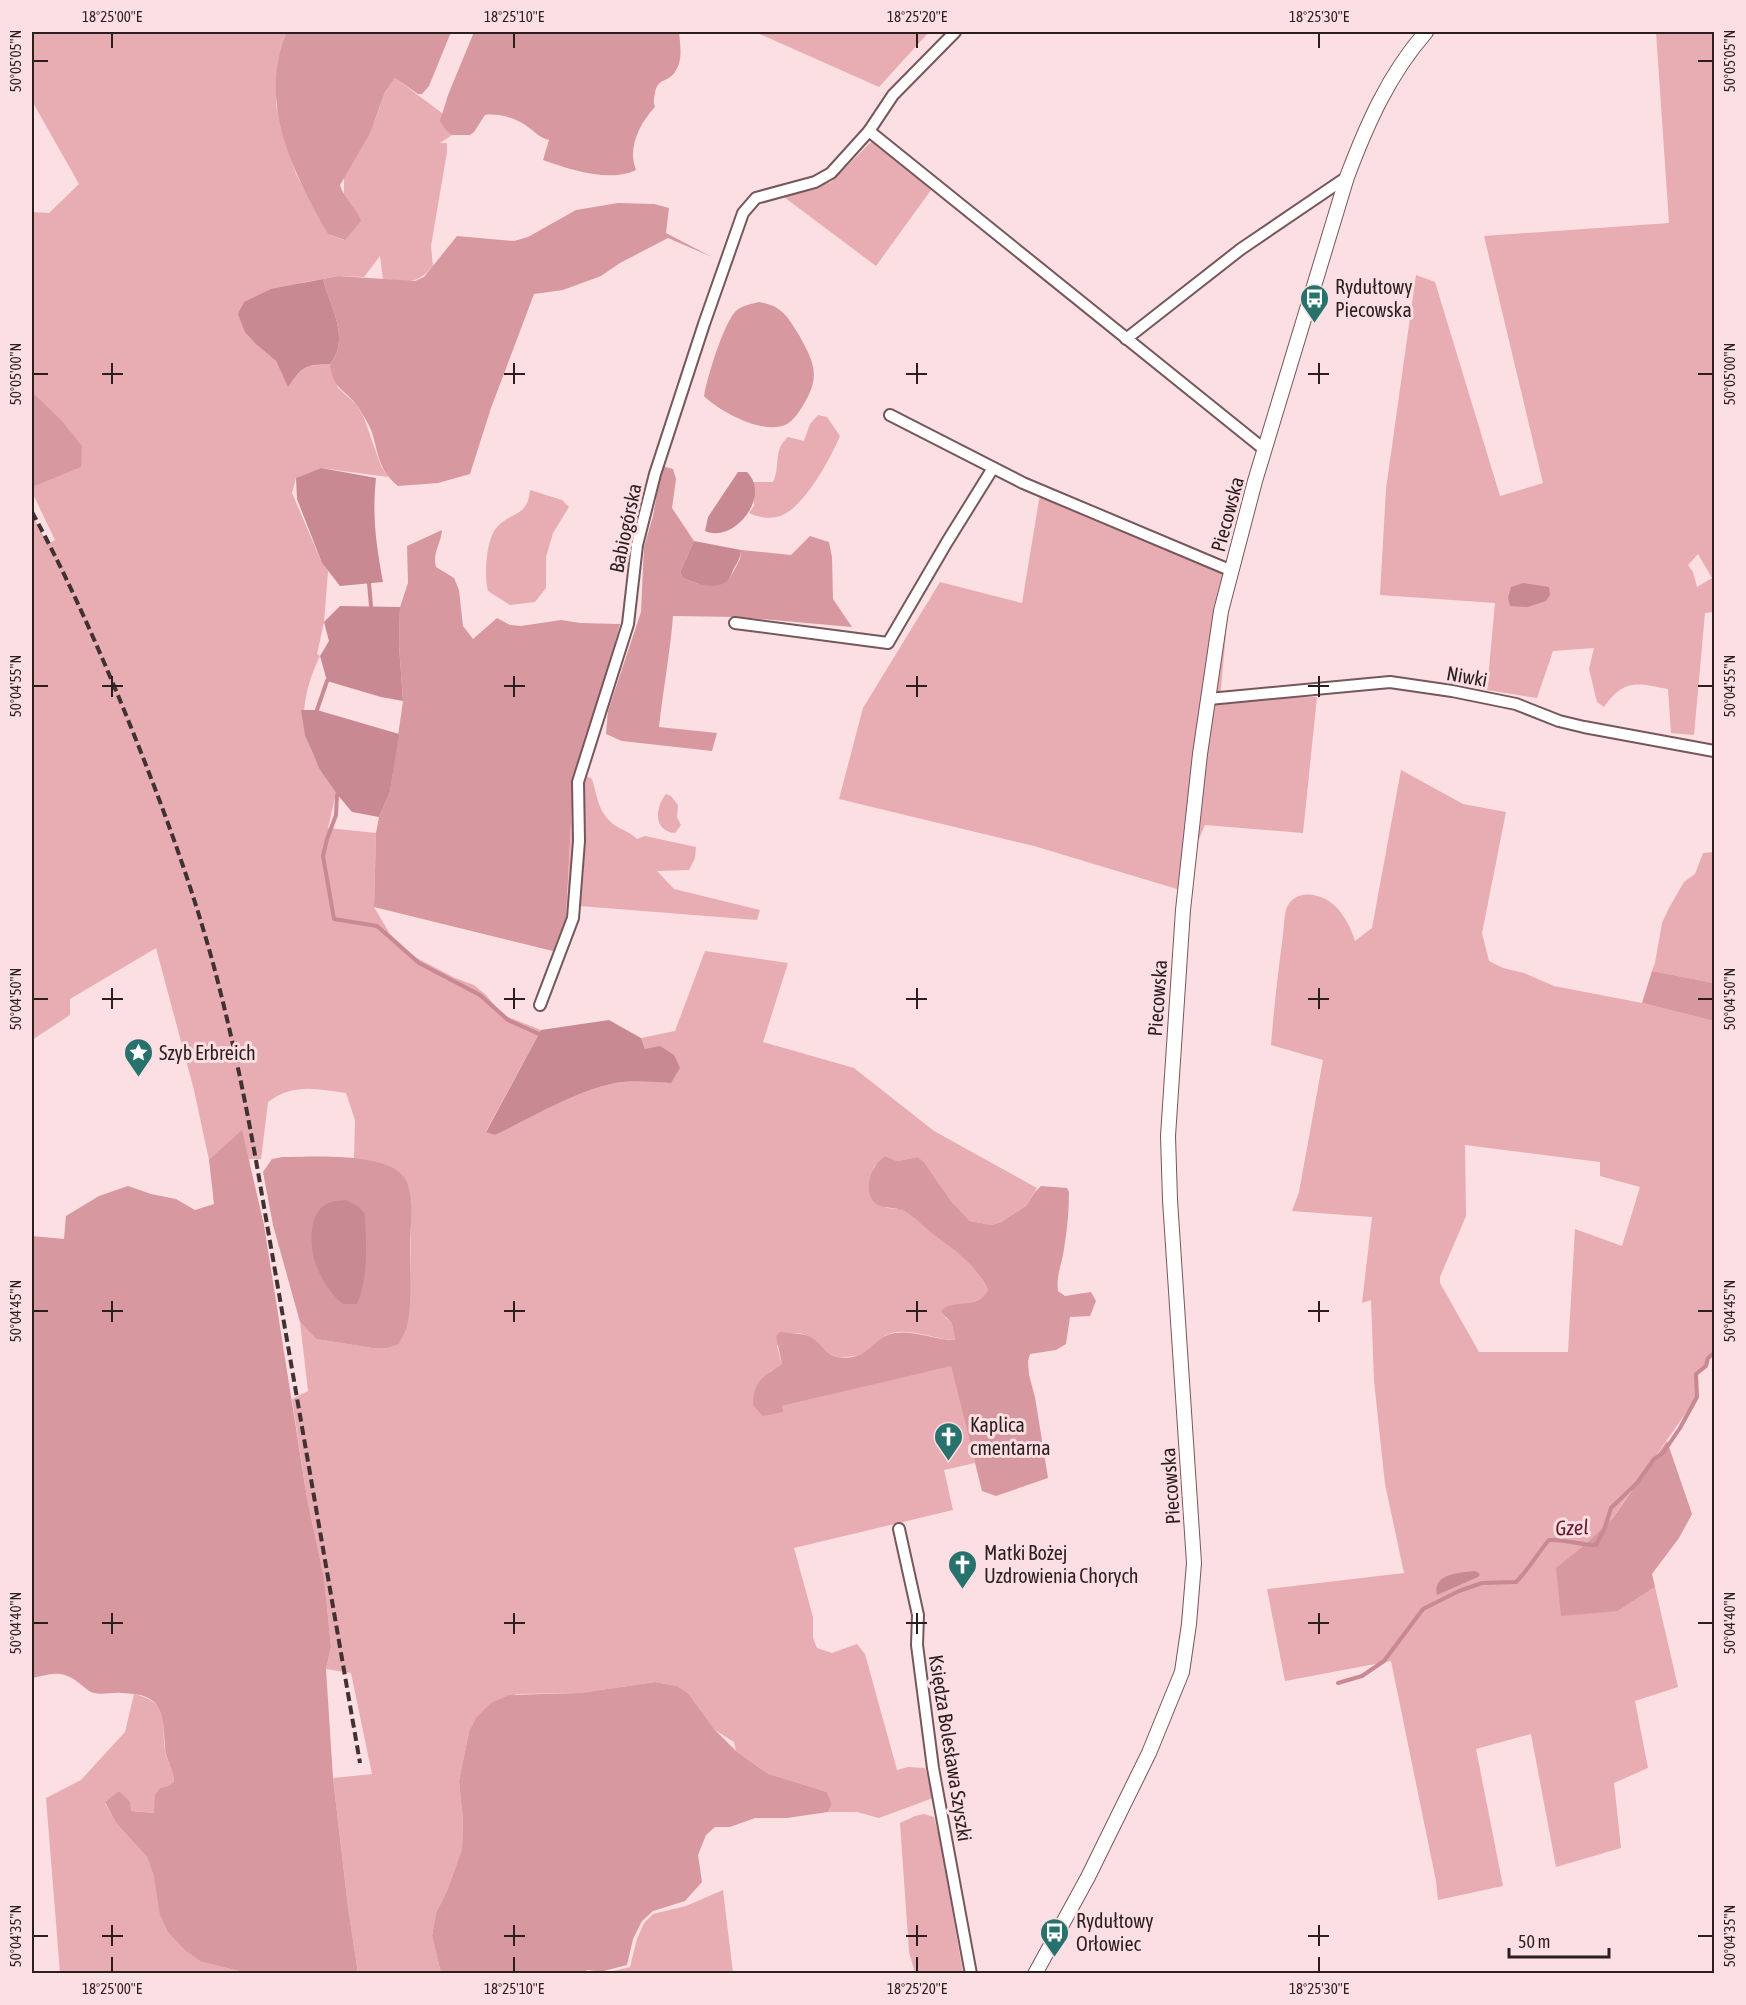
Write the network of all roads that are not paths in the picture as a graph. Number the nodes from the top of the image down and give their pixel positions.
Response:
1 (955, 32) edge
2 (1426, 32) edge
3 (869, 131) junction
4 (1347, 177) junction
5 (1126, 339) junction
6 (890, 415) dead end
7 (1265, 450) junction
8 (993, 468) junction
9 (1232, 571) junction
10 (735, 623) dead end
11 (1209, 699) junction
12 (1714, 751) edge
13 (540, 1005) dead end
14 (899, 1528) dead end
15 (971, 1974) edge
16 (1035, 1974) edge

1 - 3 street, Babiogórska
2 - 4 street, Piecowska
3 - 5 street
3 - 13 street, Babiogórska
4 - 5 street
4 - 7 street, Piecowska
5 - 7 street
6 - 8 street
7 - 9 street, Piecowska
8 - 9 street
8 - 10 street
9 - 11 street, Piecowska
11 - 12 street, Niwki
11 - 16 street, Piecowska
14 - 15 street, Księdza Bolesława Szyszki

